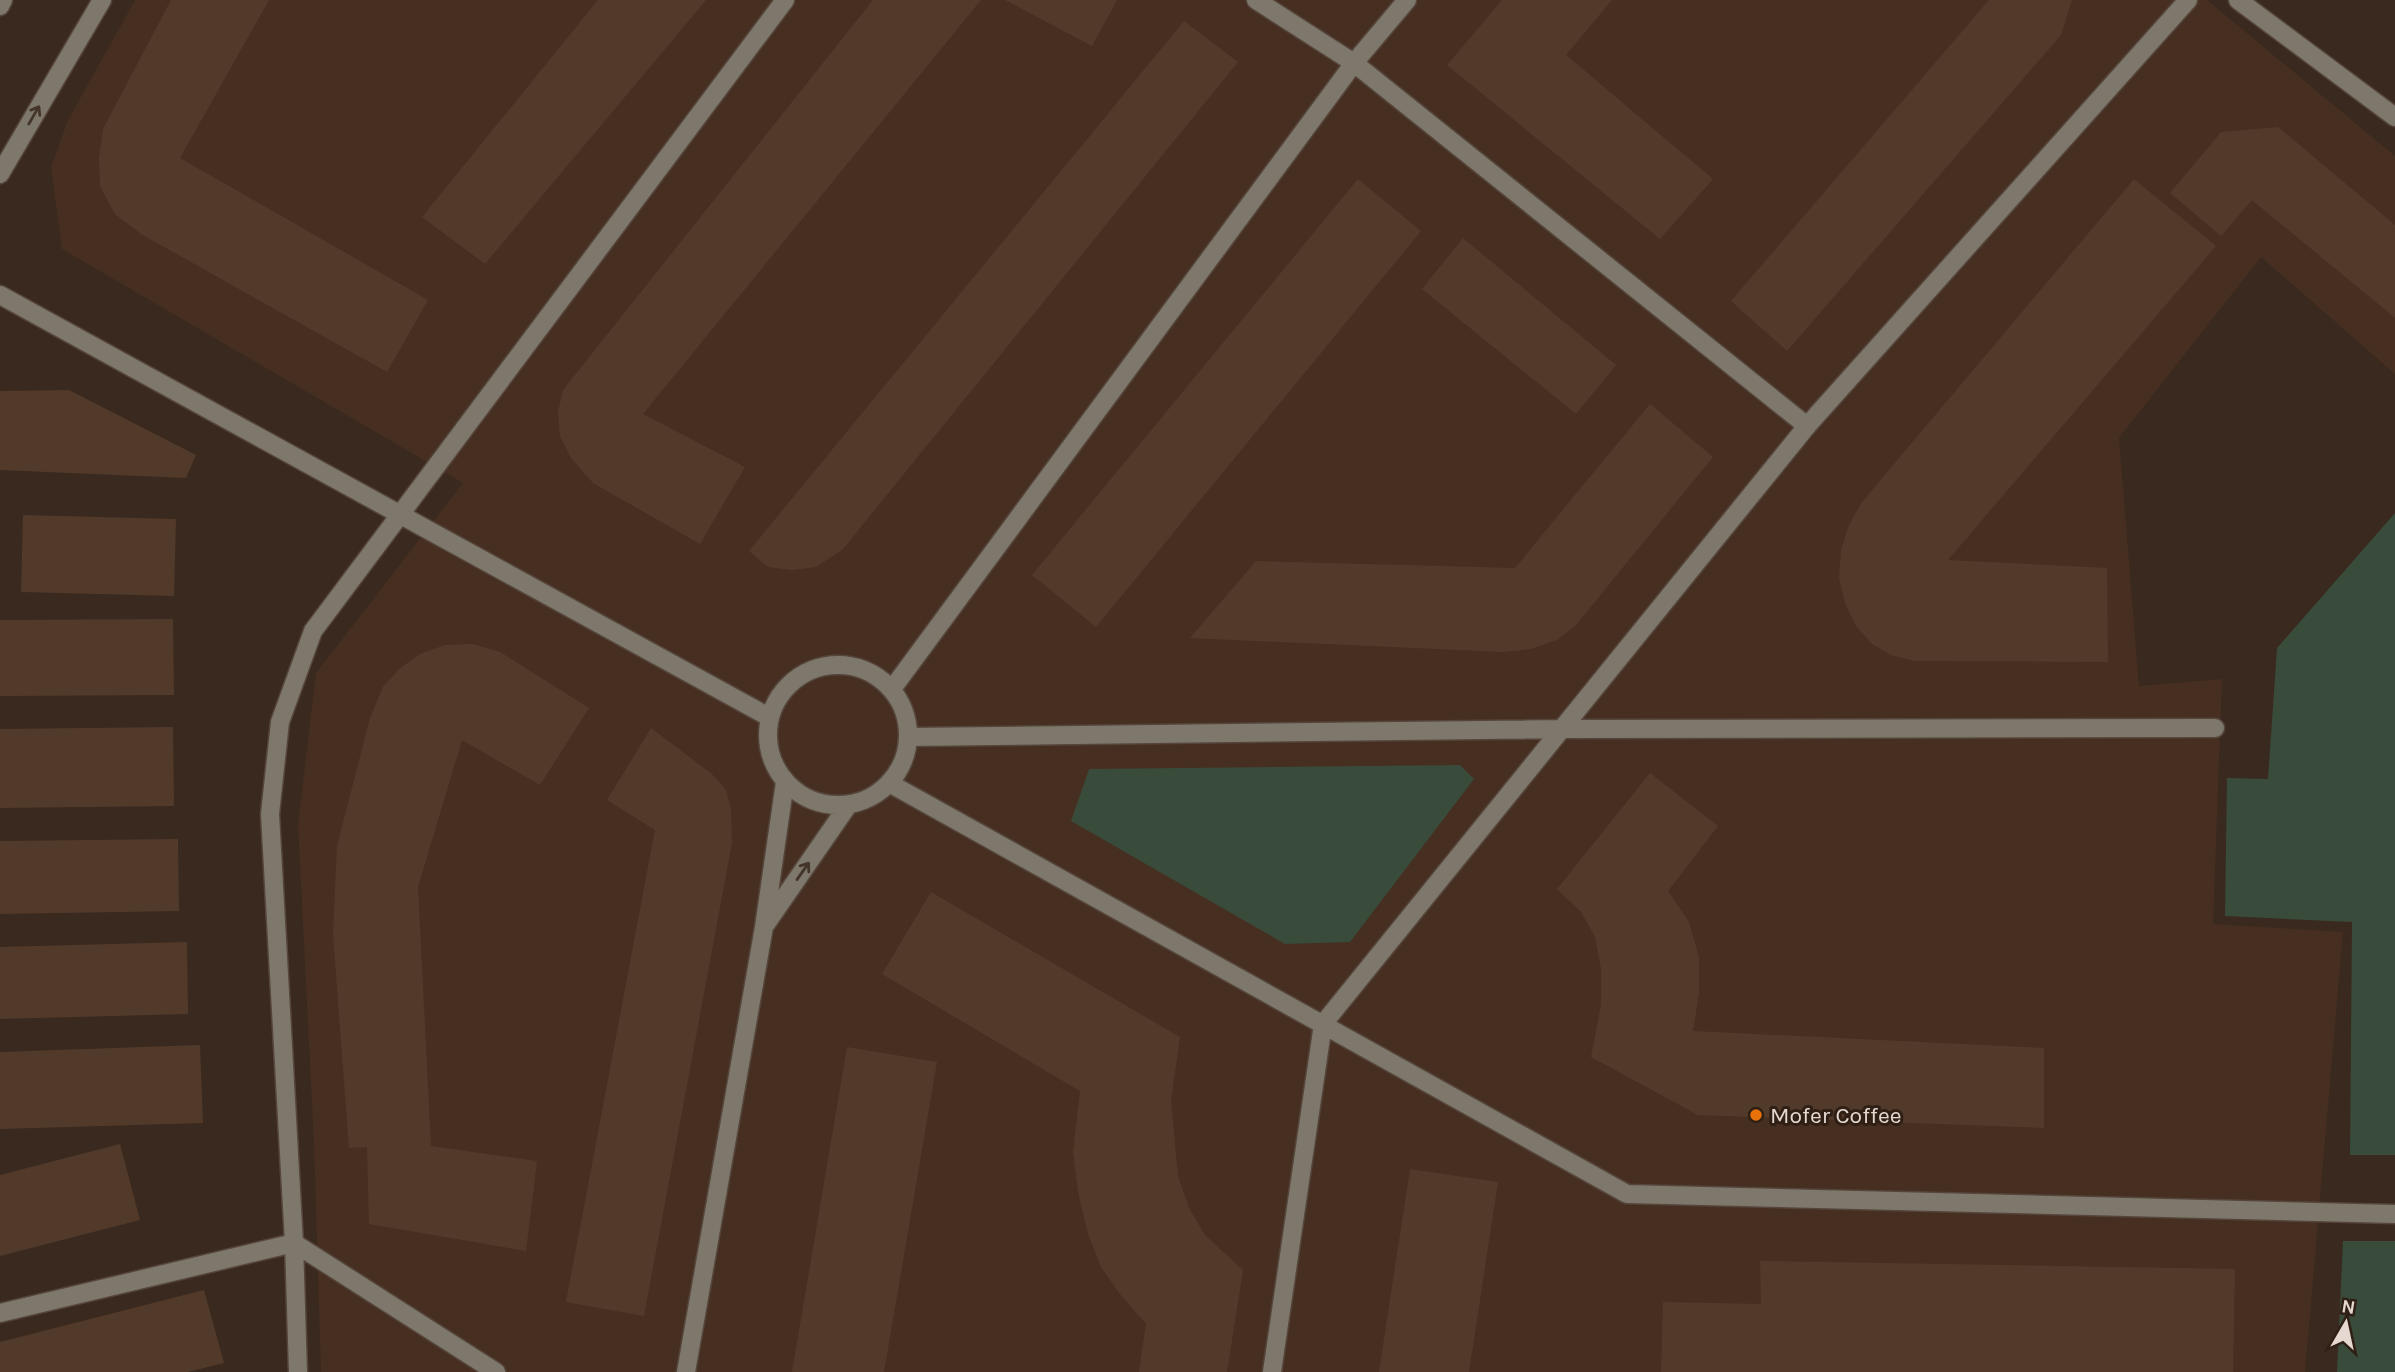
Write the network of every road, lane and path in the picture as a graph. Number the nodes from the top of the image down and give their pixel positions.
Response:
1 (3, 0) edge
2 (102, 0) edge
3 (785, 0) edge
4 (1256, 0) edge
5 (1407, 0) edge
6 (2188, 0) edge
7 (2238, 0) edge
8 (0, 6) edge
9 (1354, 63) junction
10 (2395, 117) edge
11 (0, 174) edge
12 (0, 295) edge
13 (1807, 426) junction
14 (398, 516) junction
15 (892, 689) junction
16 (769, 716) junction
17 (2215, 728) dead end
18 (1562, 729) junction
19 (909, 737) junction
20 (785, 782) junction
21 (890, 783) junction
22 (849, 804) junction
23 (764, 927) junction
24 (1323, 1024) junction
25 (2395, 1214) edge
26 (294, 1243) junction
27 (0, 1313) edge
28 (298, 1372) edge
29 (496, 1372) edge
30 (686, 1372) edge
31 (1272, 1372) edge

1 - 8 street
11 -> 2 street
3 - 14 street
4 - 9 street
5 - 9 street
6 - 13 street
7 - 10 street
9 - 13 street
9 - 15 street
12 - 14 street
13 - 18 street
14 - 16 street
14 - 26 street
15 - 16 street
15 - 19 street
16 - 20 street
17 - 18 street
18 - 19 street
18 - 24 street
19 - 21 street
20 - 22 street
20 - 23 street
21 - 22 street
21 - 24 street
23 -> 22 street
23 - 30 street
24 - 25 street
24 - 31 street
26 - 27 street
26 - 28 street
26 - 29 street

